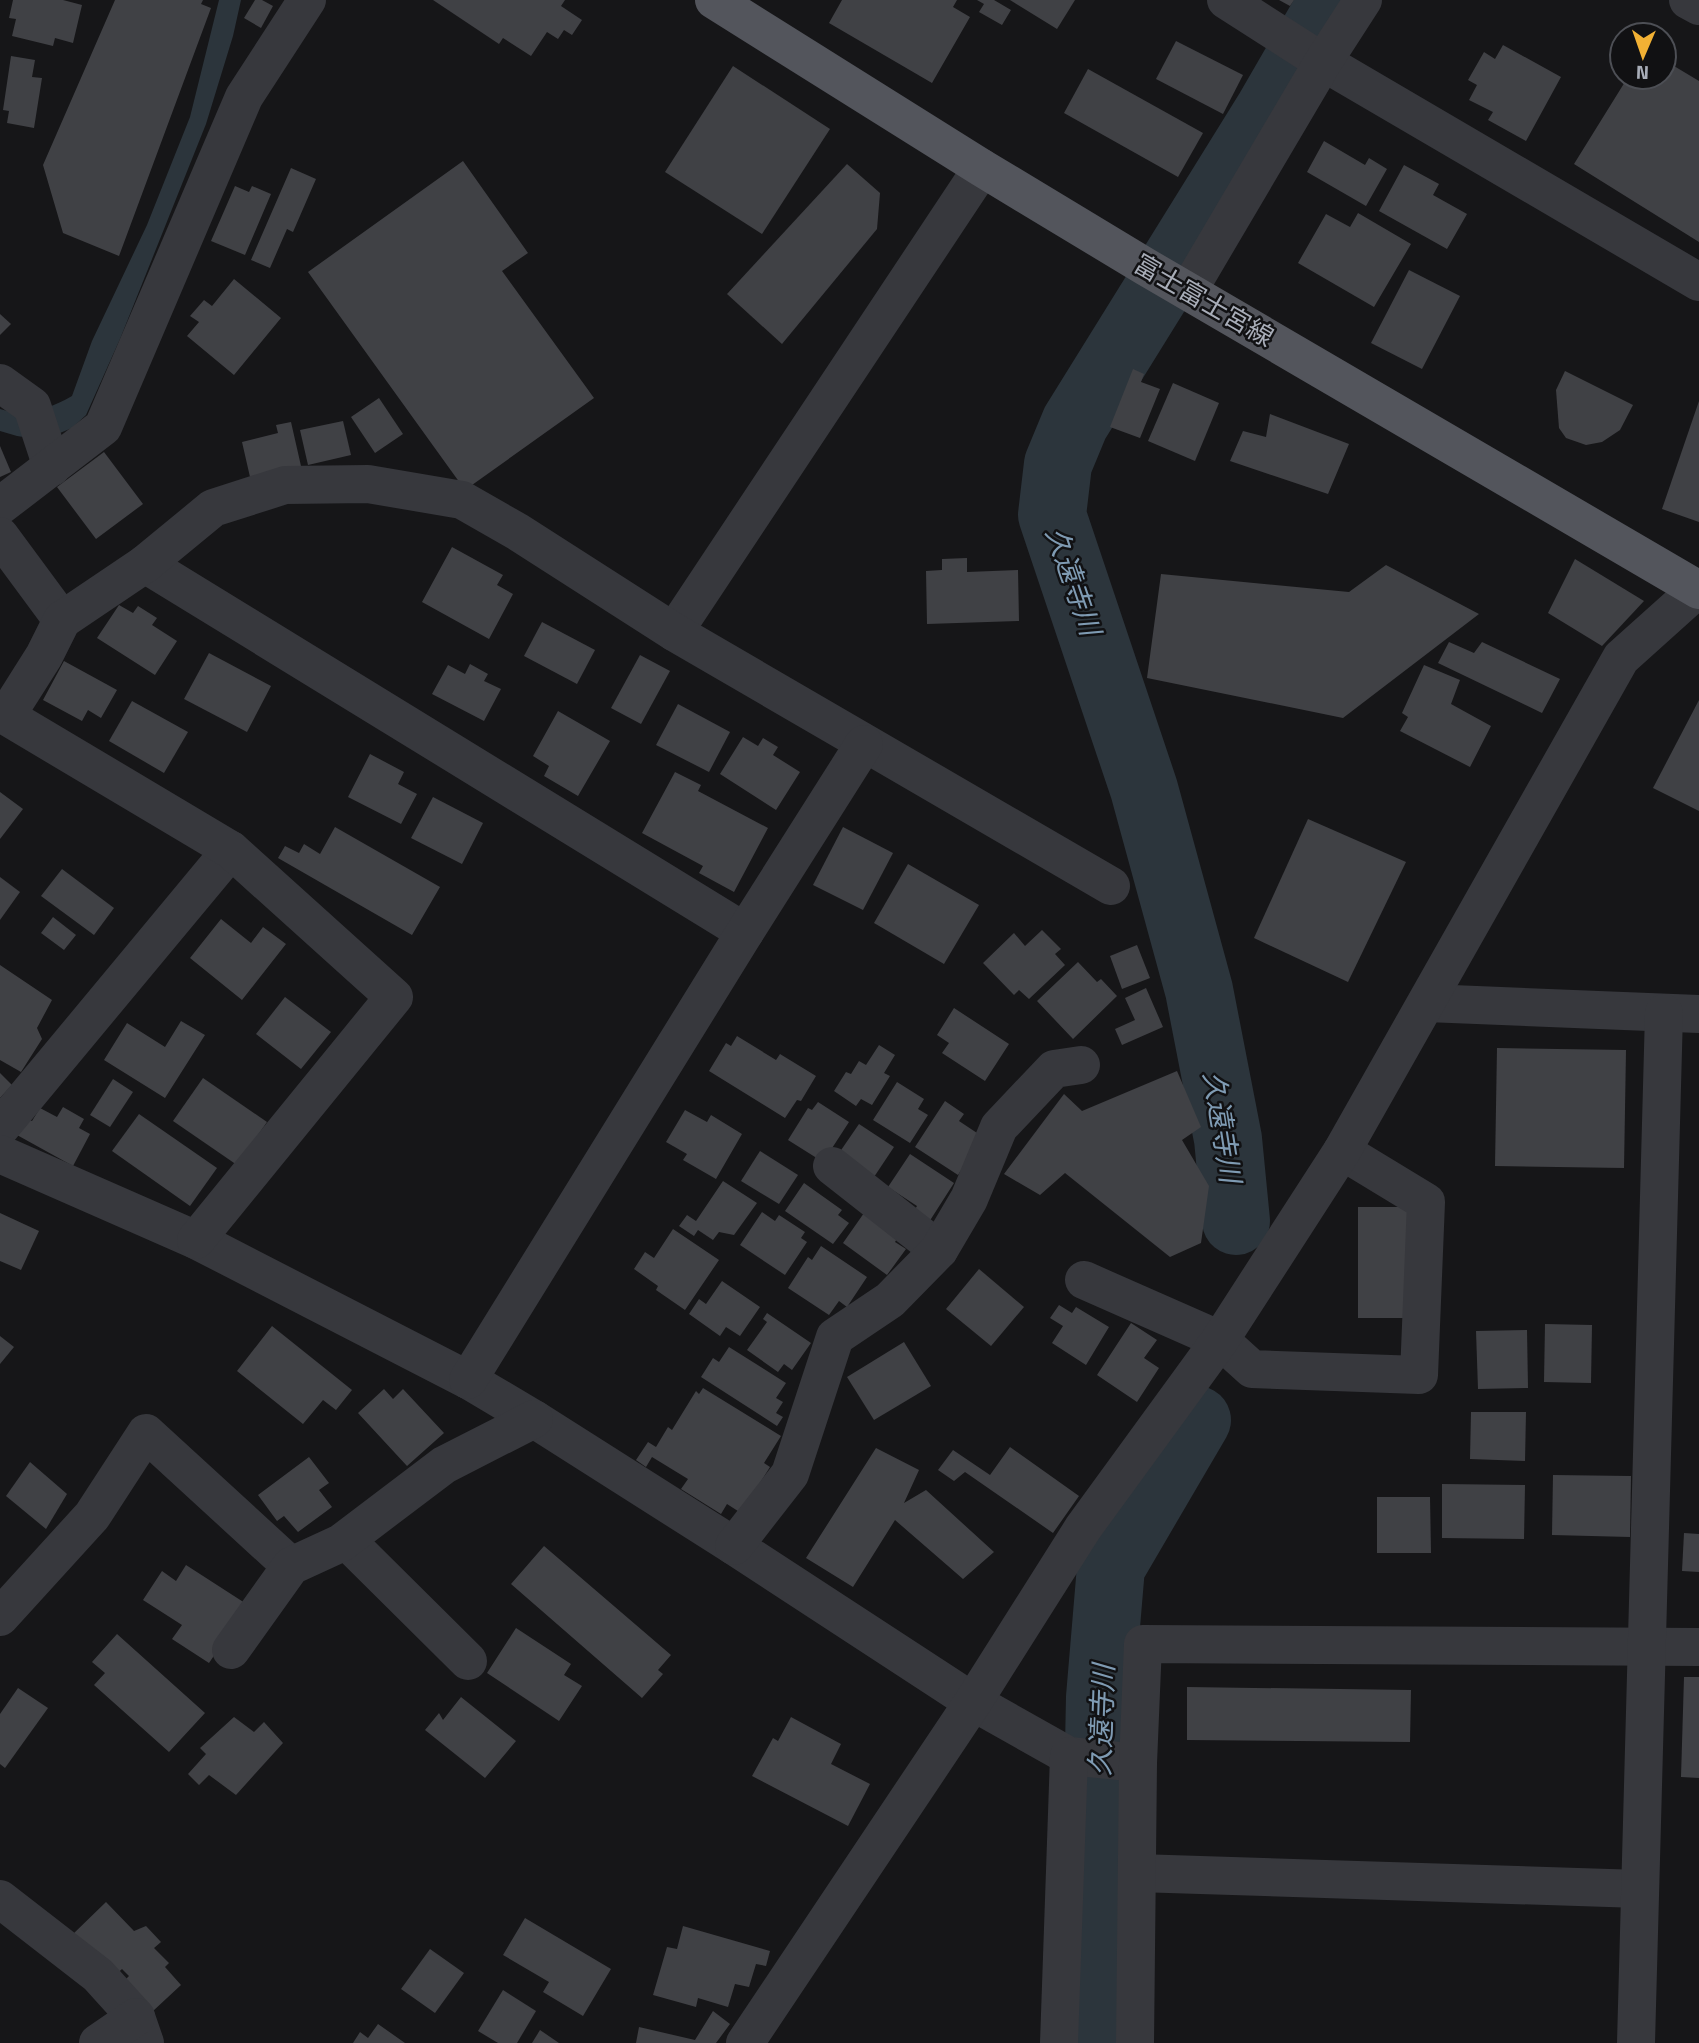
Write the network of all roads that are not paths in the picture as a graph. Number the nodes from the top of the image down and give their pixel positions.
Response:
1 (307, 0) edge
2 (714, 0) edge
3 (1226, 0) edge
4 (1363, 0) edge
5 (1688, 0) edge
6 (1699, 6) edge
7 (1321, 60) junction
8 (982, 168) junction
9 (1699, 282) edge
10 (1185, 290) junction
11 (0, 383) edge
12 (49, 458) junction
13 (0, 506) edge
14 (0, 536) edge
15 (145, 564) junction
16 (1698, 590) edge
17 (62, 620) junction
18 (674, 632) junction
19 (864, 744) junction
20 (231, 850) junction
21 (1111, 886) dead end
22 (745, 932) junction
23 (1427, 1003) junction
24 (1682, 1014) edge
25 (1081, 1065) dead end
26 (0, 1128) edge
27 (1342, 1151) junction
28 (0, 1154) edge
29 (832, 1166) dead end
30 (196, 1241) junction
31 (939, 1250) junction
32 (1084, 1280) dead end
33 (1220, 1340) junction
34 (468, 1380) junction
35 (534, 1419) junction
36 (346, 1540) junction
37 (734, 1546) junction
38 (291, 1566) junction
39 (0, 1618) edge
40 (1646, 1646) junction
41 (1699, 1647) edge
42 (232, 1650) dead end
43 (468, 1661) dead end
44 (974, 1702) junction
45 (1077, 1757) junction
46 (1131, 1762) junction
47 (1137, 1873) junction
48 (1640, 1889) junction
49 (0, 1899) edge
50 (140, 2030) edge
51 (98, 2043) edge
52 (745, 2043) edge
53 (1059, 2043) edge
54 (1135, 2043) edge
55 (1636, 2043) edge

1 - 12 street
2 - 8 main road, 富士富士宮線
3 - 7 street
4 - 7 street
5 - 6 street
7 - 9 street
7 - 10 street
8 - 10 main road, 富士富士宮線
8 - 18 street
10 - 16 main road, 富士富士宮線
11 - 12 street
12 - 13 street
14 - 17 street
15 - 17 street
15 - 18 street
15 - 22 street
16 - 23 street
17 - 20 street
18 - 19 street
19 - 21 street
19 - 22 street
20 - 26 street
20 - 30 street
22 - 34 street
23 - 24 street
23 - 27 street
24 - 40 street
25 - 31 street
27 - 33 street
27 - 33 street
28 - 30 street
29 - 31 street
30 - 34 street
31 - 37 street
32 - 33 street
33 - 44 street
34 - 35 street
35 - 36 street
35 - 37 street
36 - 38 street
36 - 43 street
37 - 44 street
38 - 39 street
38 - 42 street
40 - 41 street
40 - 46 street
40 - 48 street
44 - 45 street
44 - 52 street
45 - 46 street
45 - 53 street
46 - 47 street
47 - 48 street
47 - 54 street
48 - 55 street
49 - 50 street
50 - 51 street

